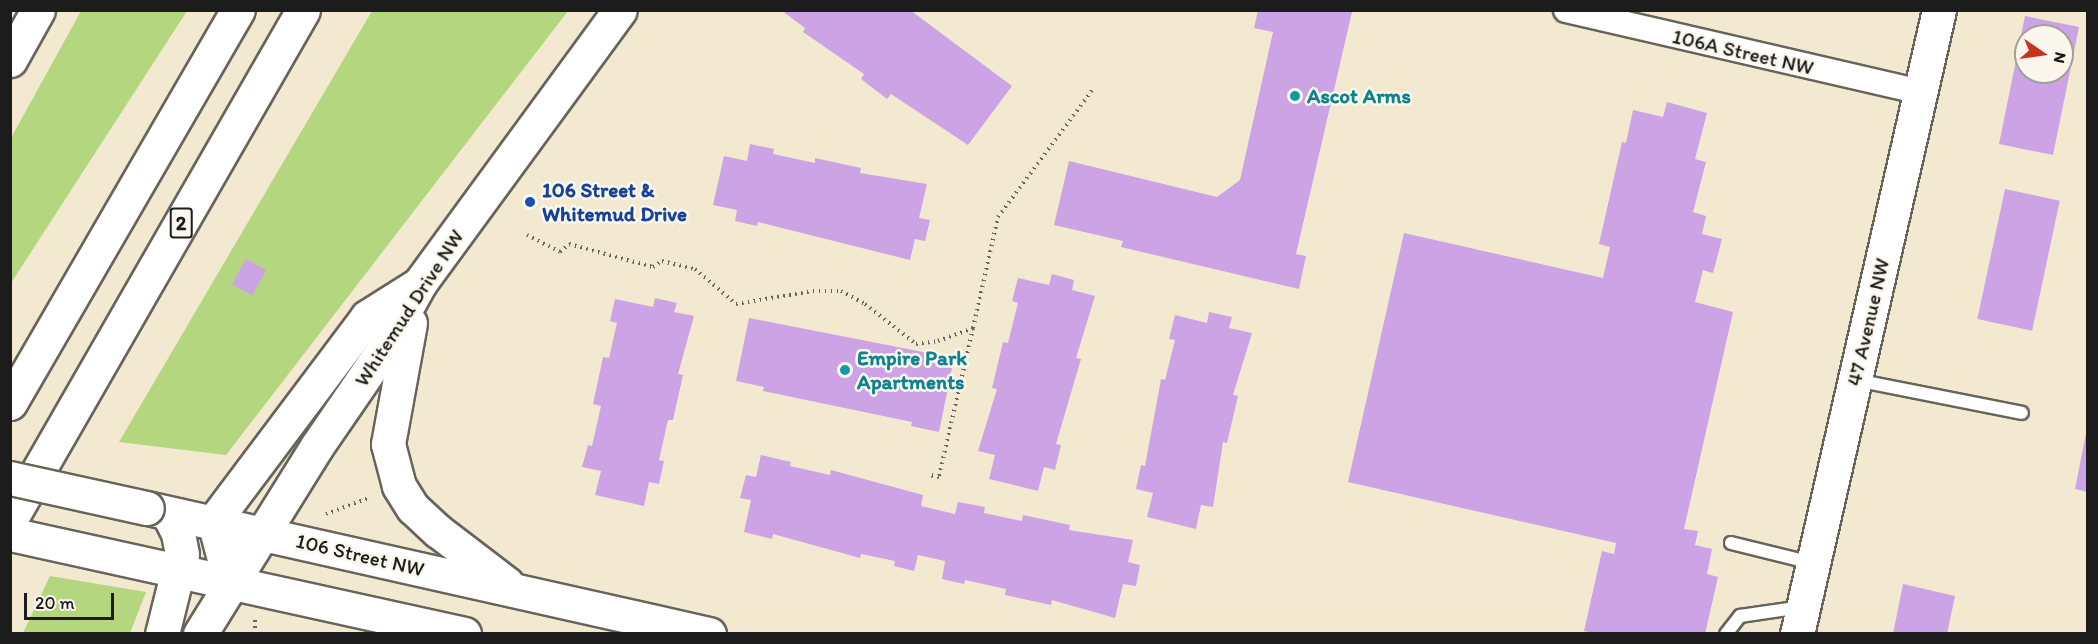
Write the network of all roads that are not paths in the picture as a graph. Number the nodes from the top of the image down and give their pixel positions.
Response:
1 (38, 10) edge
2 (238, 10) edge
3 (303, 10) edge
4 (620, 10) edge
5 (1566, 10) edge
6 (1939, 10) edge
7 (10, 60) edge
8 (1921, 92) junction
9 (420, 283) junction
10 (1854, 380) junction
11 (10, 403) edge
12 (2022, 413) dead end
13 (10, 478) edge
14 (157, 510) junction
15 (10, 520) edge
16 (214, 521) junction
17 (264, 533) junction
18 (10, 534) edge
19 (1731, 543) dead end
20 (1813, 563) junction
21 (181, 570) junction
22 (230, 582) junction
23 (514, 589) junction
24 (1800, 620) edge
25 (162, 633) edge
26 (200, 633) edge
27 (464, 633) edge
28 (709, 633) edge
29 (1726, 633) edge

1 - 7 main road
2 - 11 main road
3 - 15 main road, 2
4 - 9 main road, Whitemud Drive NW
5 - 8 street, 106A Street NW
6 - 8 main road, 47 Avenue NW
8 - 10 main road, 47 Avenue NW
9 - 16 main road
9 - 17 main road, Whitemud Drive NW
9 - 23 main road
10 - 12 lane
10 - 20 main road, 47 Avenue NW
13 - 14 main road, 106 Street NW, bridge
14 - 16 main road, 106 Street NW
14 - 21 main road
16 - 17 main road, 106 Street NW
16 - 22 main road
17 - 22 main road, Whitemud Drive NW
17 - 23 main road, 106 Street NW
18 - 21 main road
19 - 20 lane
20 - 24 main road, 47 Avenue NW
21 - 22 main road
21 - 25 main road
22 - 26 main road, Whitemud Drive NW
22 - 27 main road
23 - 28 main road, 106 Street NW
24 - 29 lane

